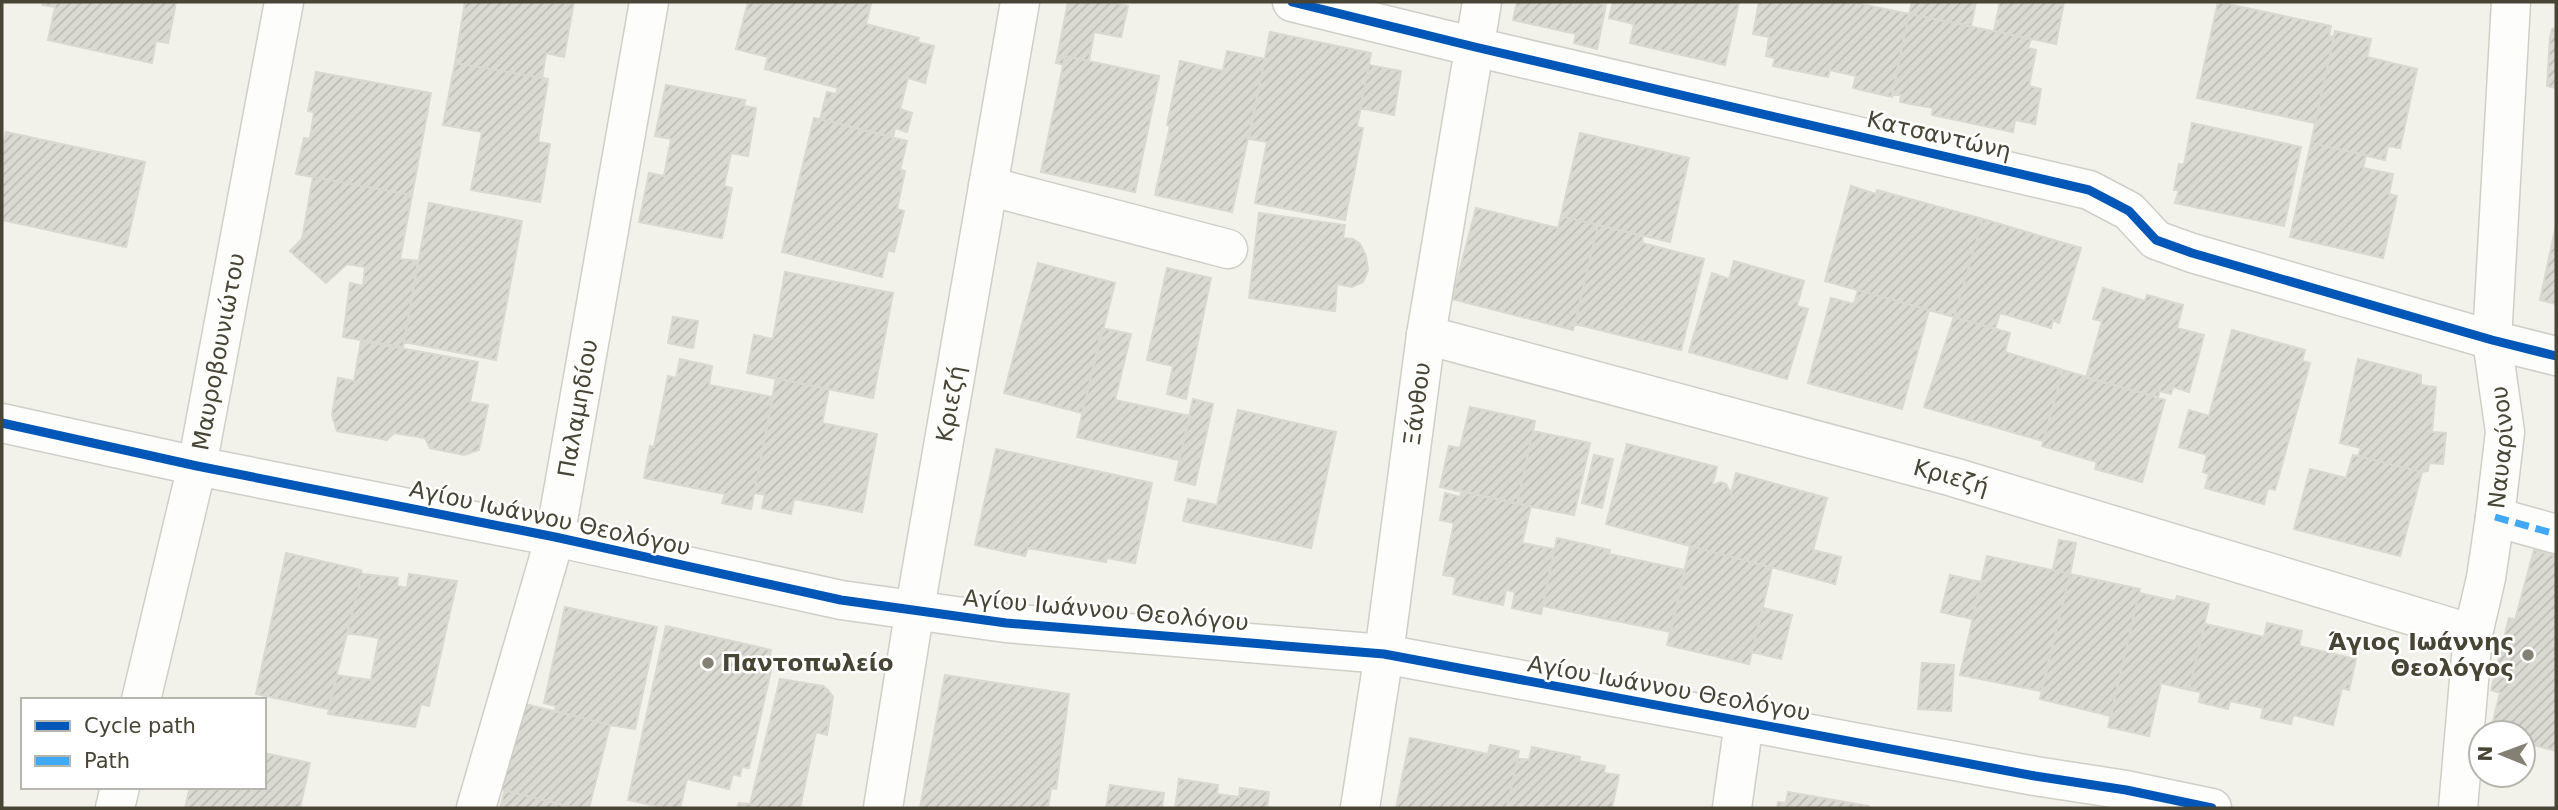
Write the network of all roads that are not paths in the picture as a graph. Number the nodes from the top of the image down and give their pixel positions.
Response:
1 (284, 2) edge
2 (649, 2) edge
3 (1020, 2) edge
4 (1292, 2) edge
5 (1482, 2) edge
6 (2511, 2) edge
7 (1475, 47) junction
8 (988, 186) junction
9 (1228, 250) dead end
10 (1426, 335) junction
11 (2492, 340) junction
12 (2556, 356) edge
13 (2, 423) edge
14 (197, 466) junction
15 (2496, 517) junction
16 (2556, 534) edge
17 (555, 537) junction
18 (915, 608) junction
19 (2473, 634) junction
20 (1384, 654) junction
21 (141, 698) edge
22 (1744, 722) junction
23 (120, 789) edge
24 (2124, 799) edge
25 (115, 808) edge
26 (476, 808) edge
27 (883, 808) edge
28 (1360, 808) edge
29 (1732, 808) edge
30 (2212, 808) edge
31 (2458, 808) edge

1 - 14 street, Μαυροβουνιώτου
2 - 17 street, Παλαμηδίου
3 - 8 street, Κριεζή
4 - 7 street, Κατσαντώνη
5 - 7 street, Ξάνθου
6 - 11 street, Ναυαρίνου
7 - 10 street, Ξάνθου
7 - 11 street, Κατσαντώνη
8 - 9 street
8 - 18 street, Κριεζή
10 - 19 street, Κριεζή
10 - 20 street, Ξάνθου
11 - 12 street, Κατσαντώνη
11 - 15 street, Ναυαρίνου
13 - 14 street, Αγίου Ιωάννου Θεολόγου
14 - 17 street, Αγίου Ιωάννου Θεολόγου
14 - 21 street, Μαυροβουνιώτου
15 - 16 street
15 - 19 street, Ναυαρίνου
17 - 18 street, Αγίου Ιωάννου Θεολόγου
17 - 26 street, Παλαμηδίου
18 - 20 street, Αγίου Ιωάννου Θεολόγου
18 - 27 street, Κριεζή
19 - 31 street, Ναυαρίνου
20 - 22 street, Αγίου Ιωάννου Θεολόγου
20 - 28 street, Ξάνθου
22 - 24 street, Αγίου Ιωάννου Θεολόγου
22 - 29 street
23 - 25 street
24 - 30 street, Αγίου Ιωάννου Θεολόγου

